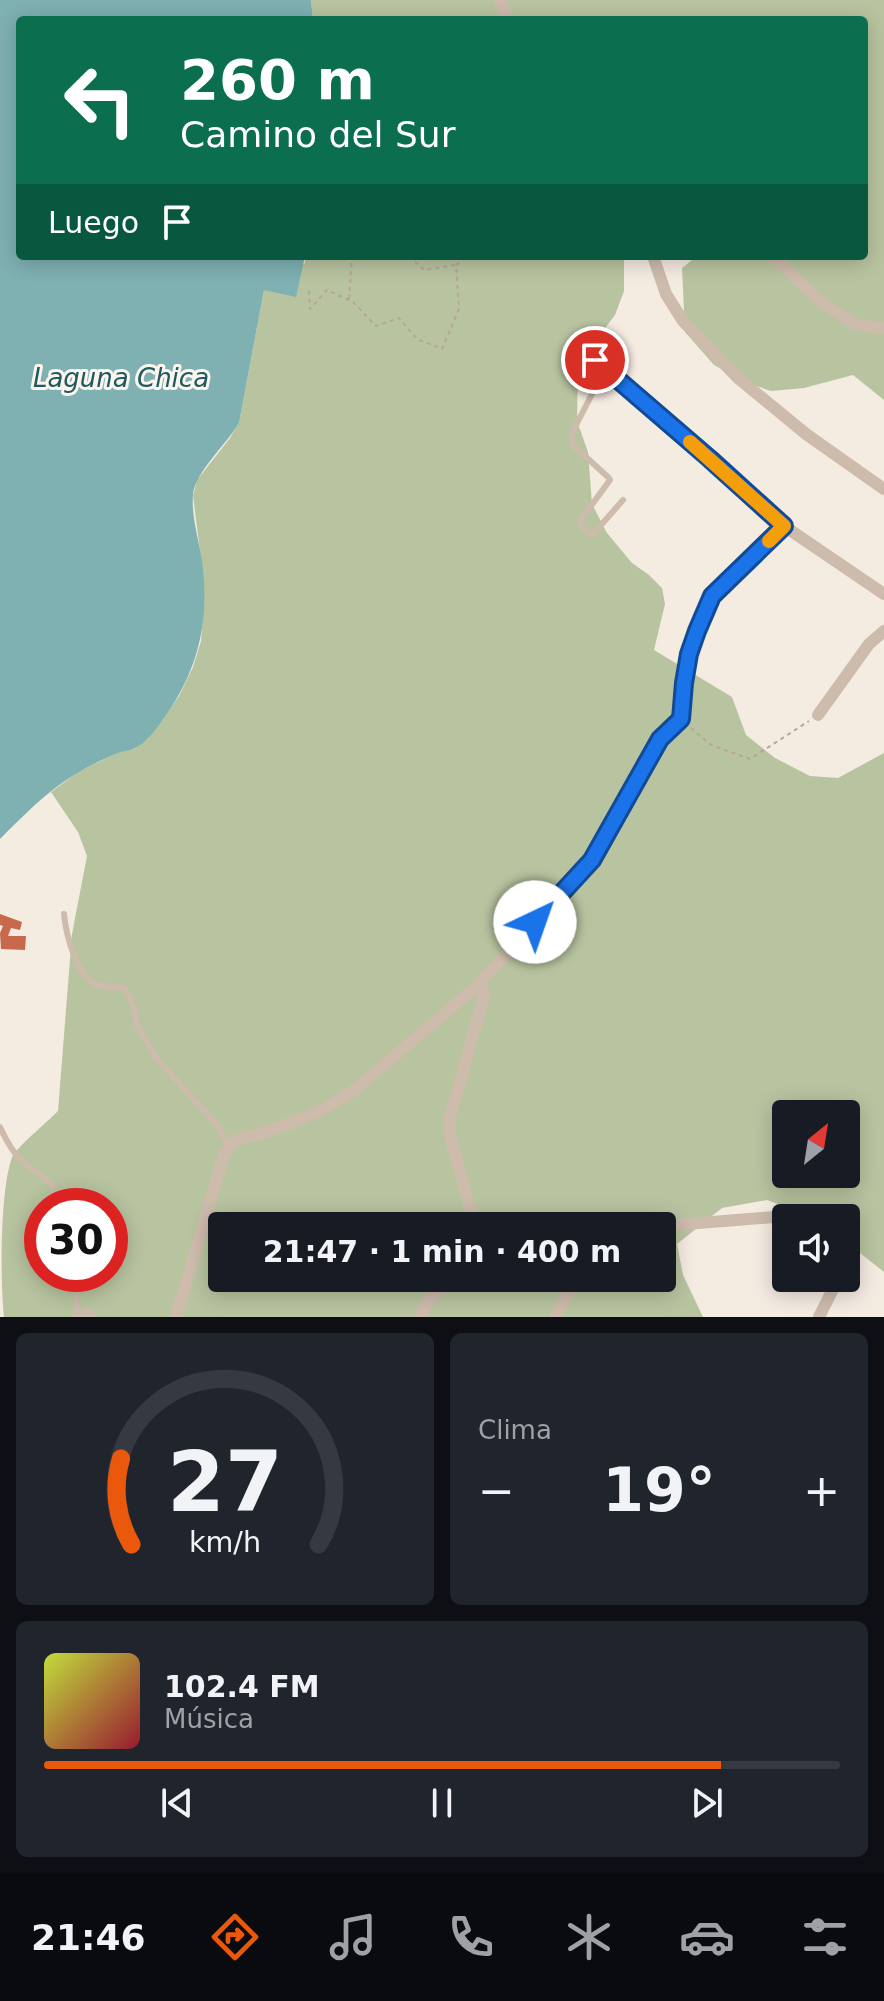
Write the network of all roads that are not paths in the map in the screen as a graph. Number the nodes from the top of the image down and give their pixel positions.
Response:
1 (500, 2) dead end
2 (507, 16) edge
3 (654, 260) edge
4 (776, 260) edge
5 (884, 328) edge
6 (595, 360) dead end
7 (608, 371) junction
8 (884, 489) edge
9 (623, 500) dead end
10 (784, 526) junction
11 (884, 594) edge
12 (884, 631) edge
13 (818, 715) road end
14 (64, 914) dead end
15 (478, 985) junction
16 (0, 1127) edge
17 (229, 1146) junction
18 (54, 1188) edge
19 (471, 1212) edge
20 (772, 1217) edge
21 (676, 1225) edge
22 (76, 1292) edge
23 (435, 1292) edge
24 (570, 1292) edge
25 (832, 1292) edge
26 (78, 1317) edge
27 (90, 1317) edge
28 (176, 1317) edge
29 (420, 1317) edge
30 (555, 1317) edge
31 (819, 1317) edge

1 - 2 street
3 - 8 street
4 - 5 street
6 - 7 street
7 - 9 lane
7 - 10 street
10 - 11 street
10 - 15 street
12 - 13 street
14 - 17 lane
15 - 17 street
15 - 19 street
16 - 18 lane
17 - 28 street
20 - 21 street
22 - 26 lane
23 - 29 street
24 - 30 street
25 - 31 street
26 - 27 street

